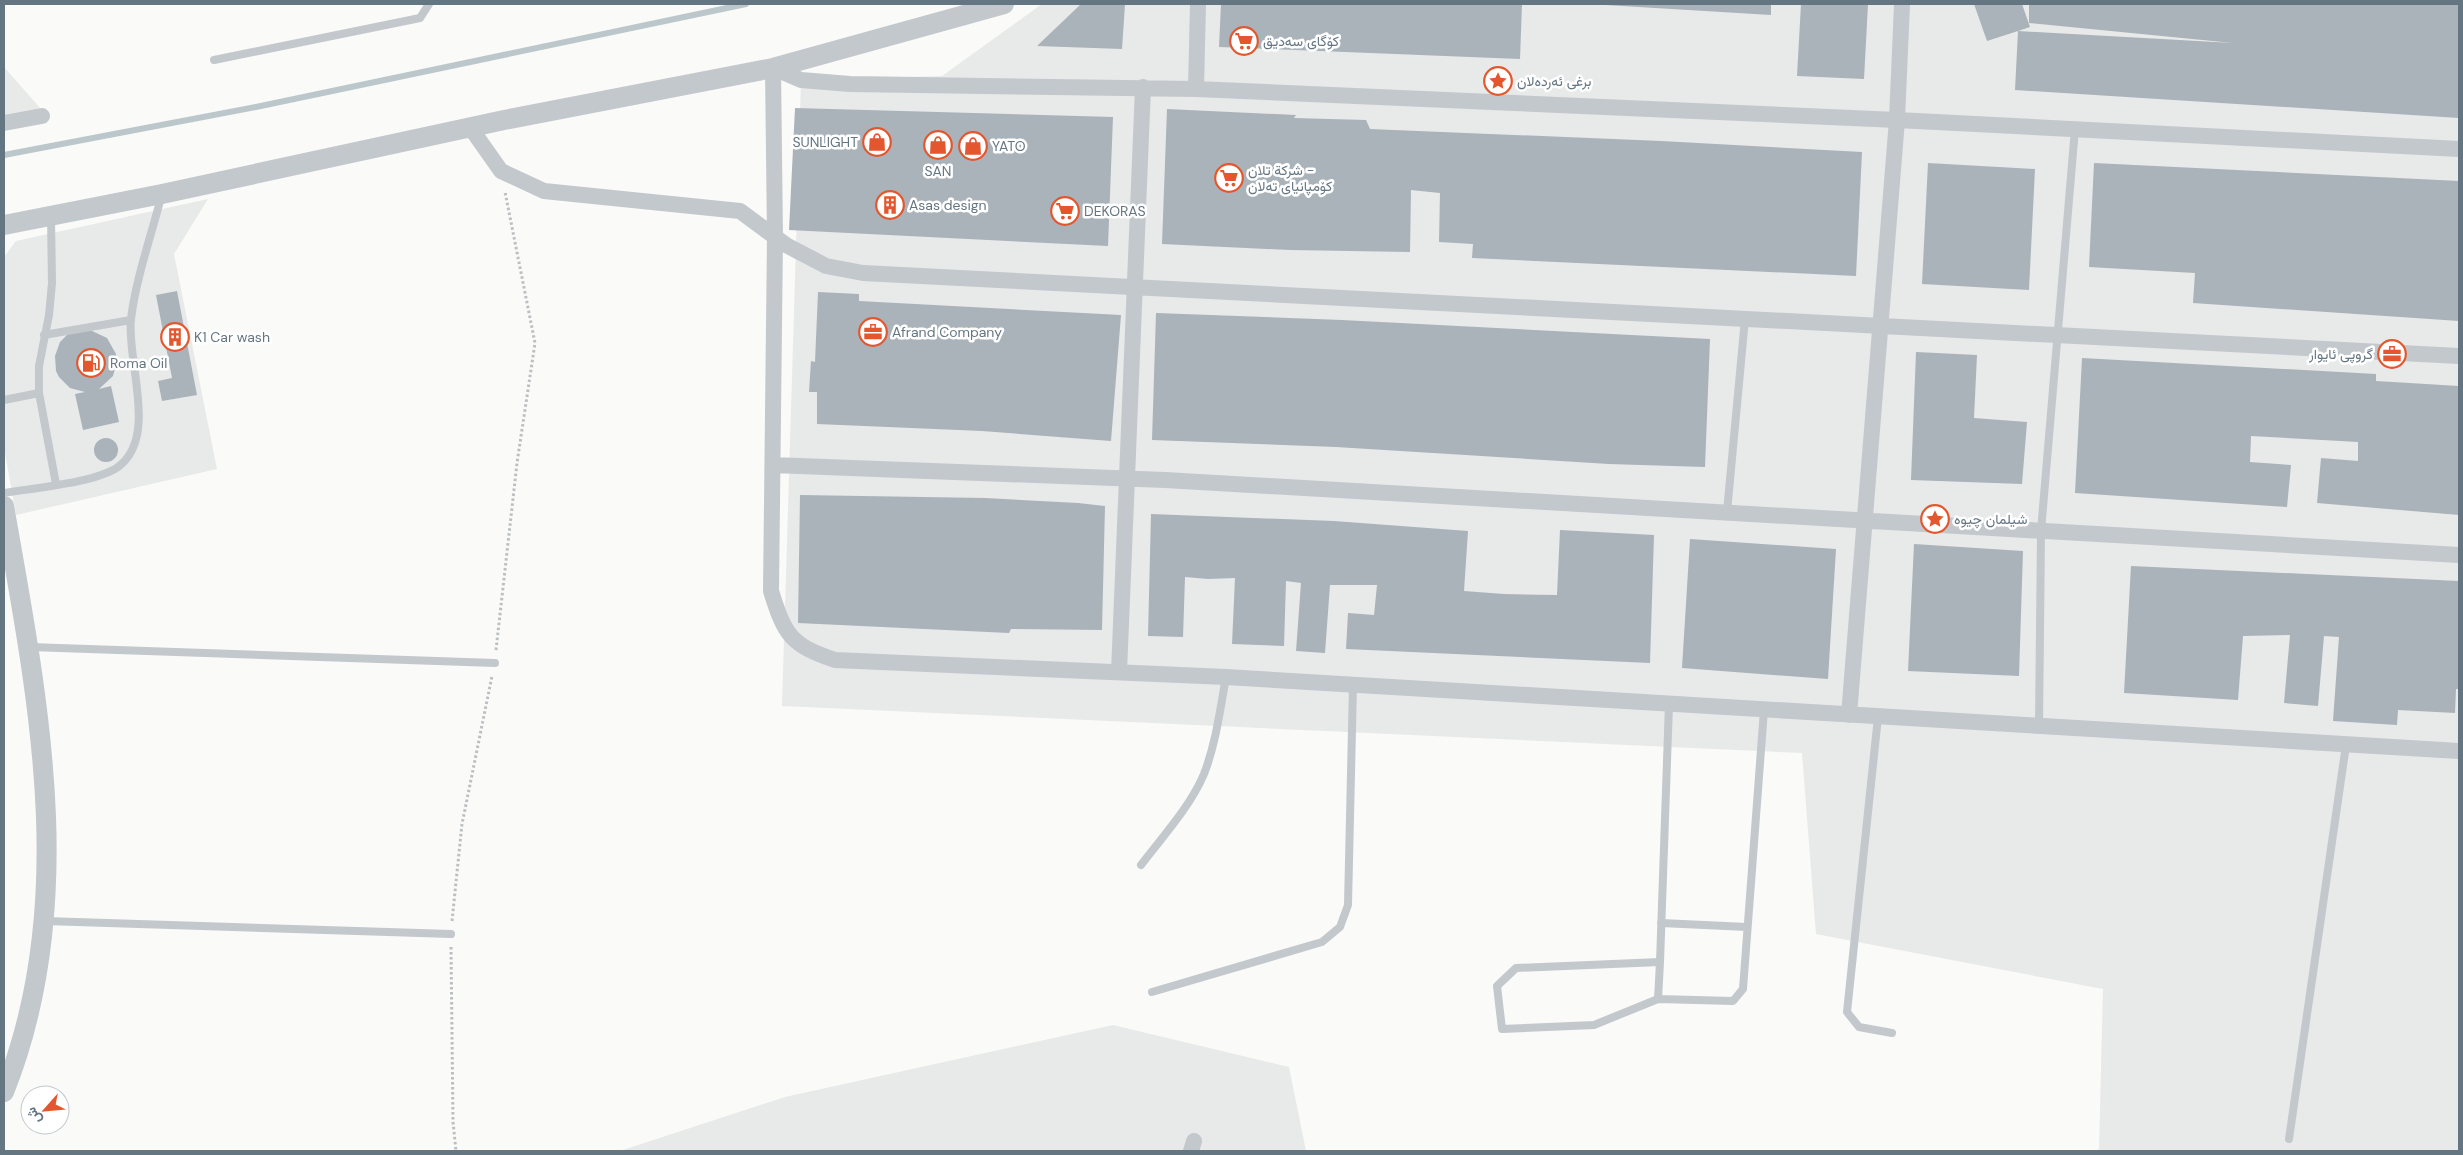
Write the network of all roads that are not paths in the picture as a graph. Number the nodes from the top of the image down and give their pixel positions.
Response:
1 (429, 4) edge
2 (1004, 4) edge
3 (1198, 4) edge
4 (1902, 4) edge
5 (214, 60) dead end
6 (773, 68) junction
7 (1143, 87) junction
8 (1196, 89) junction
9 (42, 116) dead end
10 (1897, 120) junction
11 (4, 123) edge
12 (470, 127) junction
13 (2075, 129) junction
14 (2459, 149) edge
15 (162, 194) junction
16 (51, 215) junction
17 (4, 224) edge
18 (775, 237) junction
19 (1136, 287) junction
20 (1745, 319) junction
21 (131, 320) junction
22 (1881, 326) junction
23 (44, 335) junction
24 (2057, 335) junction
25 (2459, 356) edge
26 (40, 393) junction
27 (4, 400) edge
28 (772, 465) junction
29 (1127, 478) junction
30 (56, 484) junction
31 (4, 493) edge
32 (4, 506) edge
33 (1727, 512) junction
34 (1865, 520) junction
35 (2041, 531) junction
36 (2459, 555) edge
37 (29, 647) junction
38 (495, 663) dead end
39 (1119, 672) junction
40 (1226, 677) junction
41 (1353, 685) junction
42 (1669, 704) junction
43 (1764, 710) junction
44 (1849, 715) junction
45 (1878, 717) junction
46 (2039, 726) junction
47 (2346, 745) junction
48 (2459, 751) edge
49 (1141, 865) dead end
50 (45, 921) junction
51 (1661, 923) junction
52 (1747, 927) junction
53 (451, 934) dead end
54 (1660, 962) junction
55 (1152, 992) dead end
56 (1658, 999) junction
57 (1892, 1034) dead end
58 (4, 1092) edge
59 (2289, 1139) dead end

1 - 5 lane
2 - 6 street
3 - 8 street
4 - 10 street
6 - 7 street
6 - 12 street
6 - 18 street
7 - 8 street
7 - 19 street
8 - 10 street
9 - 11 street
10 - 13 street
10 - 22 street
12 - 15 street
12 - 18 street
13 - 14 street
13 - 24 lane
15 - 16 street
15 - 21 lane
16 - 17 street
16 - 23 lane
18 - 19 street
18 - 28 street
19 - 20 street
19 - 29 street
20 - 22 street
20 - 33 lane
21 - 23 lane
21 - 30 lane
22 - 24 street
22 - 34 street
23 - 26 lane
24 - 25 street
24 - 35 lane
26 - 27 lane
26 - 30 lane
28 - 29 street
28 - 39 street
29 - 33 street
29 - 39 street
30 - 31 lane
32 - 37 street
33 - 34 street
34 - 35 street
34 - 44 street
35 - 36 street
35 - 46 lane
37 - 38 lane
37 - 50 street
39 - 40 street
40 - 41 street
40 - 49 lane
41 - 42 street
41 - 55 lane
42 - 43 street
42 - 51 lane
43 - 44 street
43 - 52 lane
44 - 45 street
45 - 46 street
45 - 57 lane
46 - 47 street
47 - 48 street
47 - 59 lane
50 - 53 lane
50 - 58 street
51 - 52 lane
51 - 54 lane
52 - 56 lane
54 - 56 lane
54 - 56 lane

